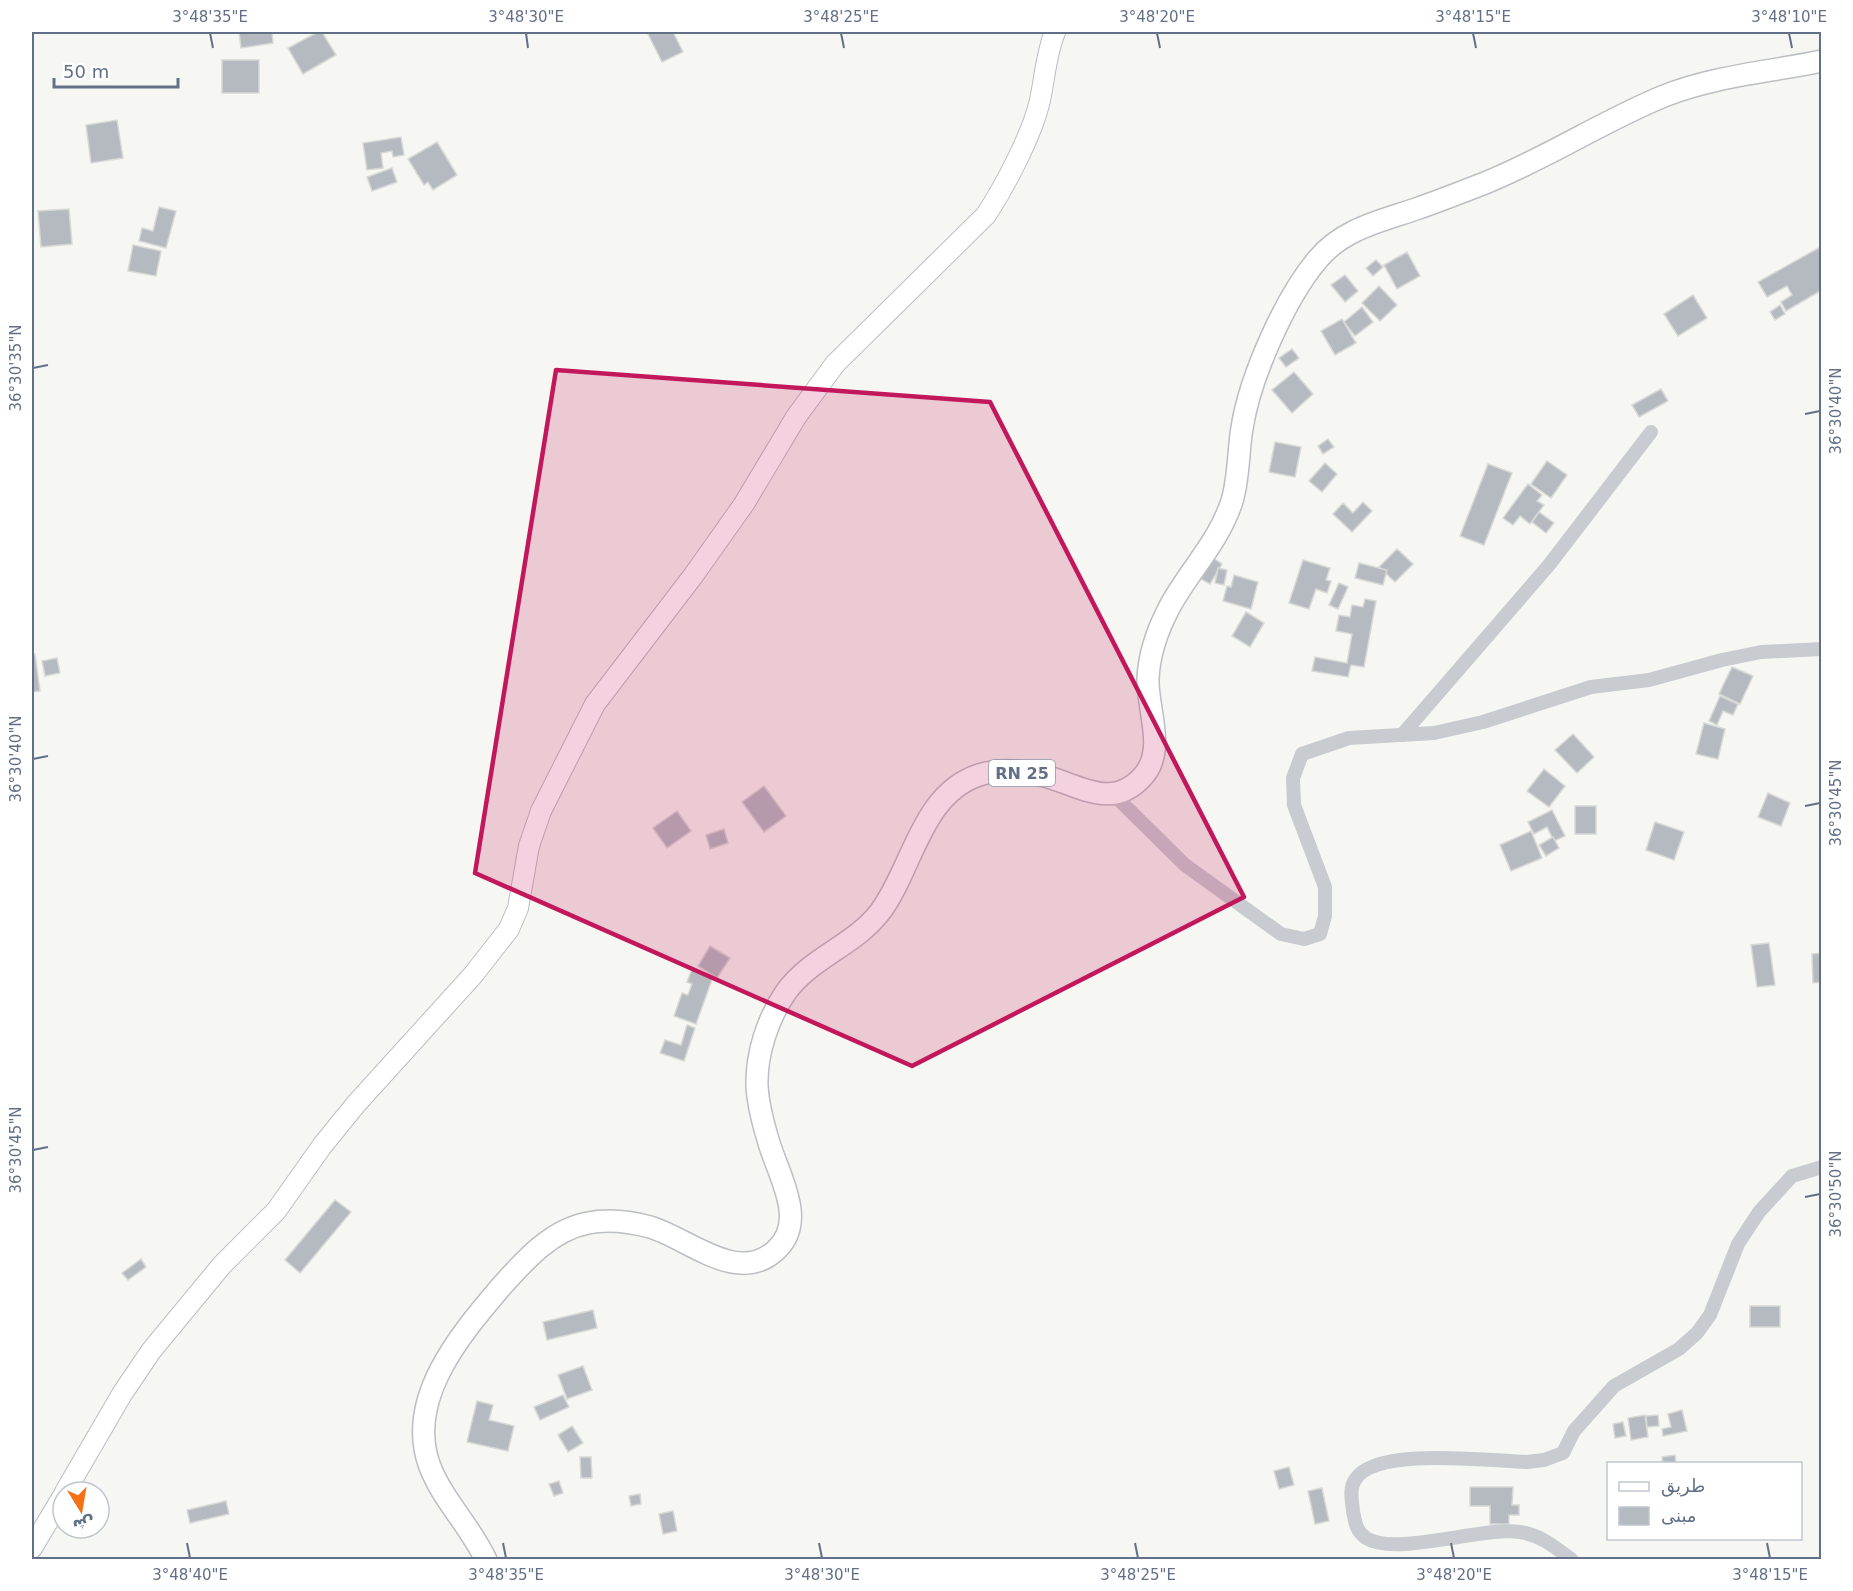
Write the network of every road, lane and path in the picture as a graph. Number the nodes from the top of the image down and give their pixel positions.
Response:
1 (1055, 32) edge
2 (1821, 61) edge
3 (1651, 432) dead end
4 (1821, 649) edge
5 (1402, 735) junction
6 (1112, 793) junction
7 (1821, 1167) edge
8 (72, 1480) edge
9 (51, 1516) edge
10 (32, 1548) edge
11 (486, 1560) edge
12 (1572, 1560) edge

1 - 8 main road
2 - 6 main road
3 - 5 street
4 - 5 street
5 - 6 street
6 - 11 main road, RN 25
7 - 12 street
9 - 10 main road

